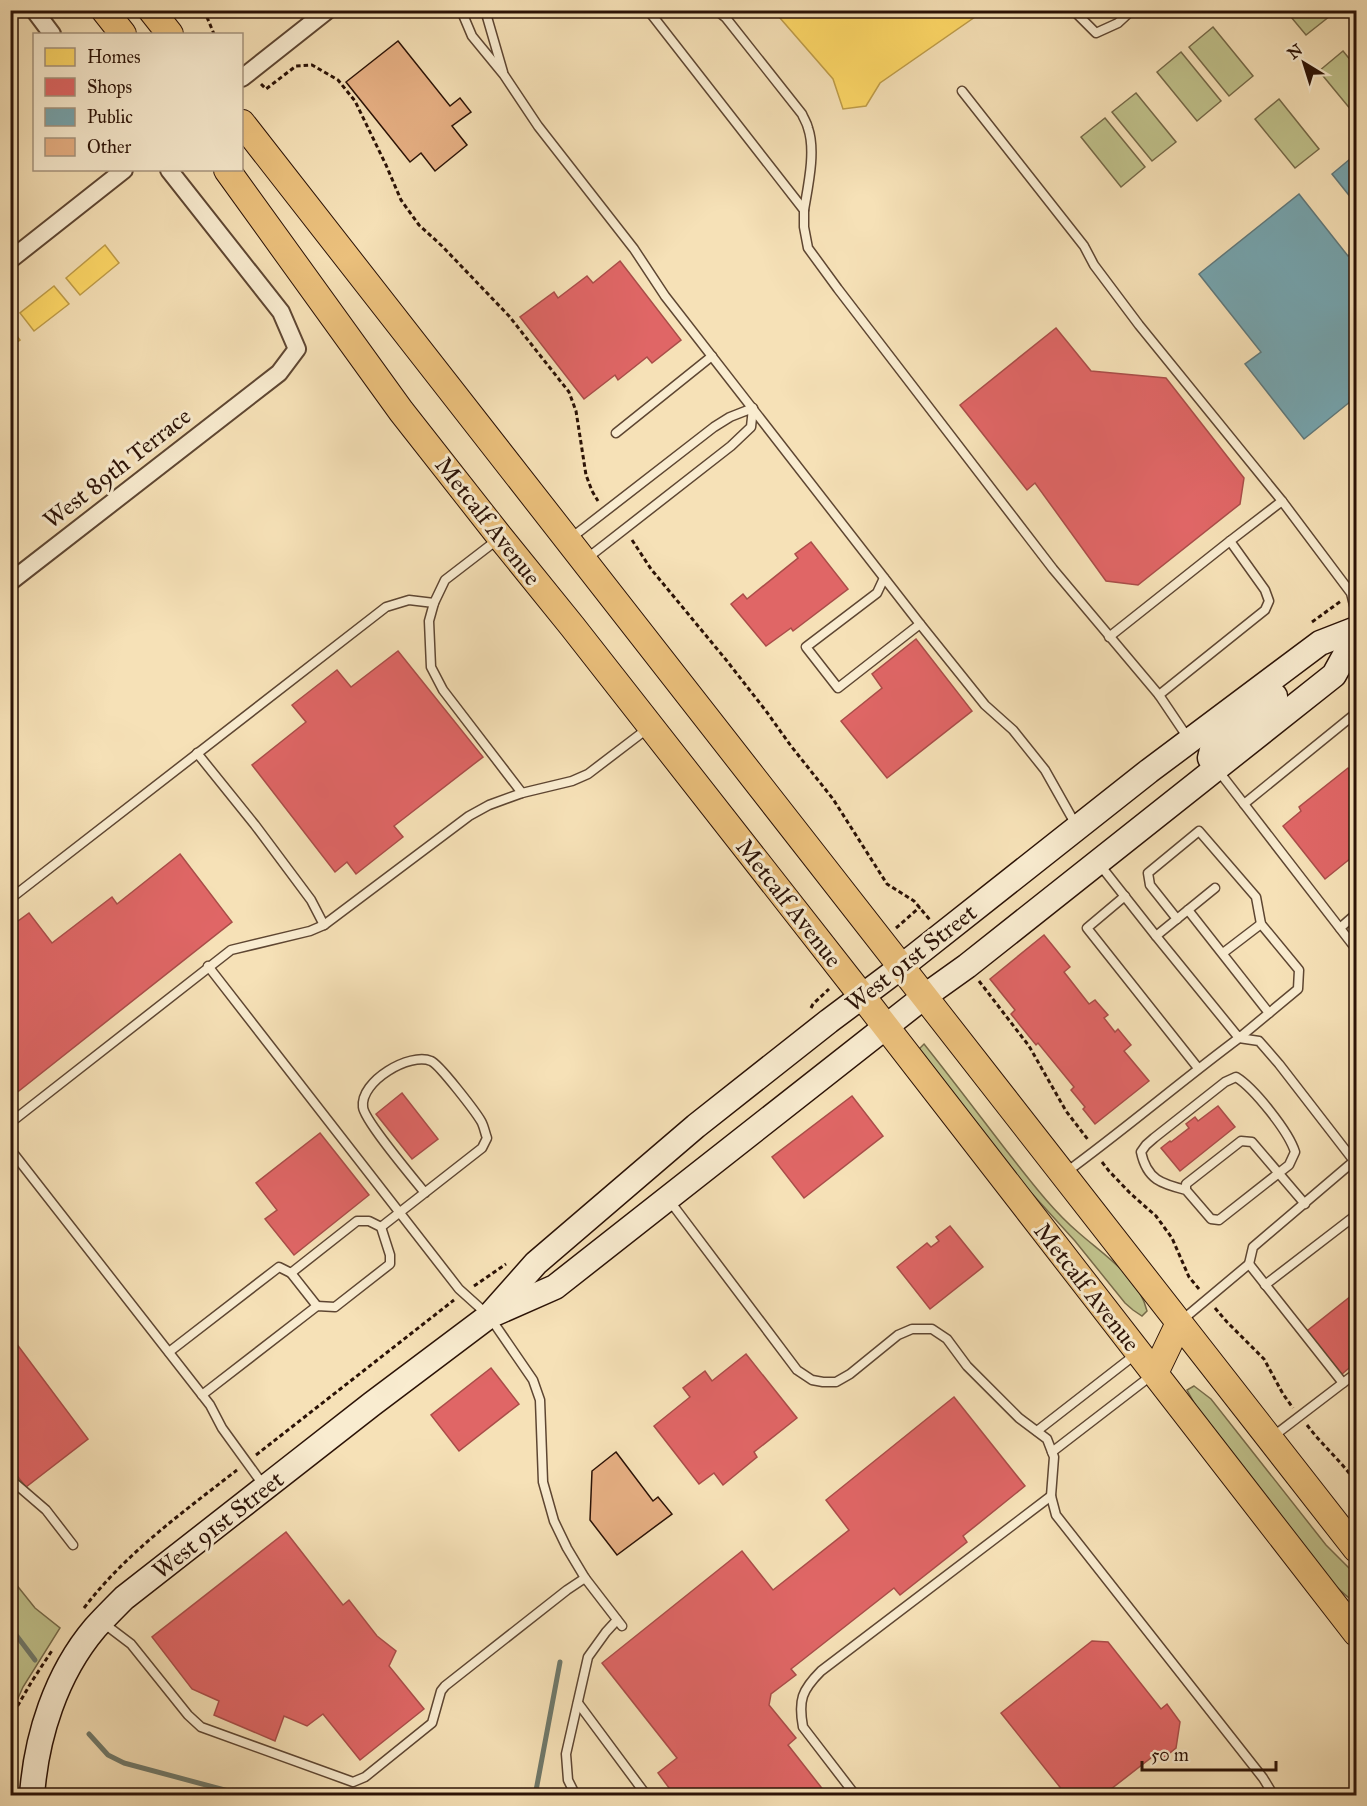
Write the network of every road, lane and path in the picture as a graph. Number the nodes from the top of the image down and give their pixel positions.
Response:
1 (34, 10) edge
2 (104, 10) edge
3 (151, 10) edge
4 (204, 10) edge
5 (328, 10) edge
6 (461, 10) edge
7 (486, 10) edge
8 (648, 10) edge
9 (716, 10) edge
10 (1073, 10) edge
11 (1132, 10) edge
12 (309, 16) edge
13 (51, 33) edge
14 (122, 33) edge
15 (169, 33) edge
16 (214, 33) edge
17 (504, 75) junction
18 (243, 77) edge
19 (266, 88) dead end
20 (962, 92) dead end
21 (243, 124) edge
22 (123, 171) edge
23 (170, 171) edge
24 (228, 171) edge
25 (804, 210) junction
26 (10, 260) edge
27 (712, 356) junction
28 (753, 408) junction
29 (616, 433) dead end
30 (1281, 501) junction
31 (606, 510) junction
32 (623, 530) junction
33 (500, 537) junction
34 (568, 540) junction
35 (1230, 541) junction
36 (584, 561) junction
37 (884, 578) junction
38 (10, 582) edge
39 (434, 603) junction
40 (1356, 613) edge
41 (920, 624) junction
42 (1356, 629) edge
43 (1356, 635) edge
44 (1109, 636) junction
45 (1305, 654) junction
46 (1159, 695) junction
47 (1356, 713) edge
48 (650, 727) junction
49 (1190, 741) junction
50 (198, 753) junction
51 (1216, 768) junction
52 (522, 794) junction
53 (1244, 804) junction
54 (1077, 828) junction
55 (1129, 838) junction
56 (1098, 862) junction
57 (1215, 888) dead end
58 (1125, 896) junction
59 (10, 899) edge
60 (1188, 910) junction
61 (1356, 914) edge
62 (1177, 919) junction
63 (1261, 924) junction
64 (324, 925) junction
65 (1340, 928) junction
66 (942, 934) junction
67 (1156, 936) junction
68 (1356, 949) edge
69 (1223, 953) junction
70 (208, 966) junction
71 (967, 966) junction
72 (901, 967) junction
73 (862, 996) junction
74 (925, 996) junction
75 (813, 1004) dead end
76 (810, 1010) dead end
77 (1269, 1013) junction
78 (886, 1027) junction
79 (1239, 1038) junction
80 (1198, 1068) junction
81 (10, 1123) edge
82 (10, 1149) edge
83 (1095, 1151) junction
84 (1355, 1161) edge
85 (1278, 1173) junction
86 (1064, 1174) junction
87 (1186, 1190) junction
88 (424, 1193) junction
89 (668, 1199) junction
90 (1305, 1204) junction
91 (400, 1212) junction
92 (1356, 1215) edge
93 (381, 1227) junction
94 (506, 1263) dead end
95 (1249, 1264) junction
96 (291, 1273) junction
97 (1265, 1285) junction
98 (464, 1293) junction
99 (1208, 1299) junction
100 (317, 1306) junction
101 (489, 1316) junction
102 (1179, 1323) junction
103 (169, 1352) junction
104 (1138, 1352) junction
105 (1155, 1373) junction
106 (1356, 1373) edge
107 (1342, 1383) junction
108 (202, 1395) junction
109 (1300, 1416) junction
110 (1037, 1431) junction
111 (1270, 1439) junction
112 (1052, 1452) junction
113 (247, 1463) junction
114 (10, 1479) edge
115 (1356, 1482) edge
116 (266, 1487) junction
117 (1051, 1496) junction
118 (73, 1545) dead end
119 (1356, 1549) edge
120 (585, 1578) junction
121 (91, 1617) junction
122 (1356, 1633) edge
123 (57, 1644) dead end
124 (578, 1703) junction
125 (10, 1719) edge
126 (32, 1796) edge
127 (576, 1796) edge
128 (647, 1796) edge
129 (856, 1796) edge
130 (1274, 1796) edge

1 - 13 street
2 - 14 main road
3 - 15 main road
4 - 16 path
5 - 12 street
6 - 17 lane
7 - 17 lane
8 - 25 lane
9 - 25 lane
10 - 11 lane
12 - 18 street
17 - 27 lane
19 - 31 path
20 - 30 lane
21 - 34 main road, Metcalf Avenue
22 - 26 street
23 - 38 street, West 89th Terrace
24 - 33 main road, Metcalf Avenue
25 - 44 lane
27 - 28 lane
27 - 29 lane
28 - 31 lane
28 - 32 lane
28 - 37 lane
30 - 35 lane
30 - 40 lane
31 - 34 lane
32 - 36 lane
32 - 66 path
33 - 39 lane
33 - 48 main road, Metcalf Avenue
34 - 36 main road, Metcalf Avenue
35 - 44 lane
35 - 46 lane
36 - 72 main road, Metcalf Avenue
37 - 41 lane
37 - 41 lane
39 - 50 lane
39 - 52 lane
41 - 54 lane
42 - 45 street, West 91st Street
43 - 51 street, West 91st Street
44 - 46 lane
45 - 49 street, West 91st Street
45 - 51 street
46 - 49 lane
47 - 53 lane
48 - 52 lane
48 - 73 main road, Metcalf Avenue
49 - 54 street, West 91st Street
49 - 55 street
50 - 59 lane
50 - 64 lane
51 - 53 lane
51 - 55 street, West 91st Street
52 - 64 lane
53 - 65 lane
54 - 66 street, West 91st Street
55 - 56 street, West 91st Street
56 - 58 lane
56 - 71 street, West 91st Street
57 - 60 lane
58 - 67 lane
58 - 80 lane
60 - 62 lane
60 - 69 lane
61 - 65 lane
62 - 63 lane
62 - 67 lane
63 - 69 lane
63 - 77 lane
64 - 70 lane
65 - 68 lane
66 - 72 street, West 91st Street
67 - 79 lane
69 - 77 lane
70 - 81 lane
70 - 91 lane
71 - 74 street, West 91st Street
71 - 83 path
72 - 73 street, West 91st Street
72 - 74 main road, Metcalf Avenue
73 - 78 main road, Metcalf Avenue
73 - 101 street, West 91st Street
74 - 78 street, West 91st Street
74 - 86 main road, Metcalf Avenue
75 - 76 path
77 - 79 lane
78 - 89 street, West 91st Street
78 - 104 main road, Metcalf Avenue
79 - 80 lane
79 - 84 lane
80 - 83 lane
82 - 103 lane
83 - 86 lane
83 - 99 path
84 - 90 lane
85 - 87 lane
85 - 87 lane
85 - 87 lane
85 - 90 lane
86 - 102 main road, Metcalf Avenue
88 - 88 lane
88 - 91 lane
89 - 101 street, West 91st Street
89 - 110 lane
90 - 95 lane
91 - 93 lane
91 - 98 lane
92 - 97 lane
93 - 96 lane
93 - 100 lane
94 - 98 path
95 - 97 lane
95 - 99 lane
96 - 100 lane
96 - 103 lane
97 - 107 lane
98 - 101 lane
98 - 113 path
99 - 102 lane
99 - 109 path
100 - 108 lane
101 - 116 street, West 91st Street
101 - 120 lane
102 - 104 main road
102 - 105 main road
102 - 111 main road, Metcalf Avenue
103 - 108 lane
104 - 105 main road, Metcalf Avenue
104 - 110 lane
105 - 112 lane
105 - 122 main road, Metcalf Avenue
106 - 107 lane
107 - 109 lane
108 - 113 lane
109 - 111 lane
109 - 115 path
110 - 112 lane
111 - 119 main road, Metcalf Avenue
112 - 117 lane
113 - 116 lane
113 - 121 path
114 - 118 lane
116 - 121 street, West 91st Street
117 - 129 lane
117 - 130 lane
120 - 121 lane
120 - 124 lane
121 - 126 street, West 91st Street
123 - 125 path
124 - 127 lane
124 - 128 lane

